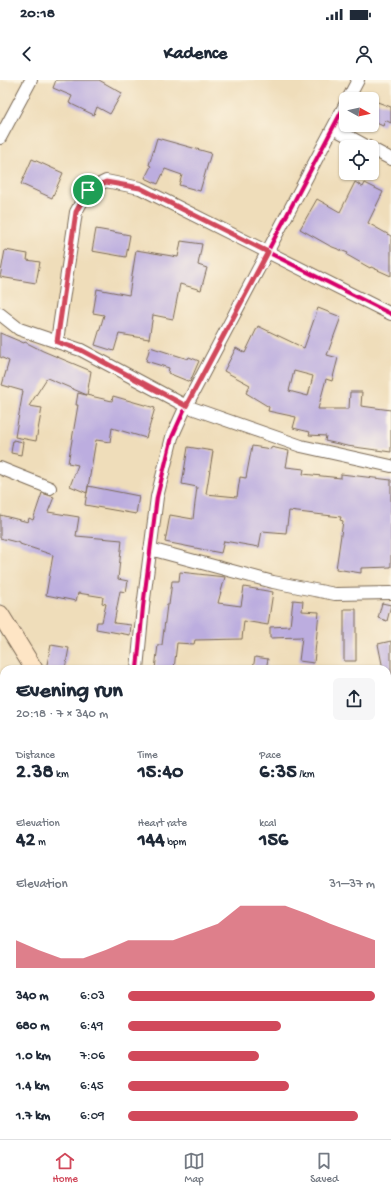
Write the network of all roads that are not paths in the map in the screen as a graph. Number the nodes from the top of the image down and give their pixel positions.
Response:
1 (31, 80) edge
2 (358, 80) edge
3 (352, 92) edge
4 (339, 117) edge
5 (333, 128) junction
6 (0, 138) edge
7 (355, 140) edge
8 (379, 153) edge
9 (391, 159) edge
10 (268, 252) junction
11 (391, 314) edge
12 (2, 318) edge
13 (57, 342) junction
14 (186, 406) junction
15 (391, 466) edge
16 (0, 468) edge
17 (50, 488) dead end
18 (150, 550) junction
19 (391, 594) edge
20 (0, 614) edge
21 (0, 633) edge
22 (20, 665) edge
23 (32, 665) edge
24 (137, 665) edge

1 - 6 street
2 - 3 street
4 - 5 street
5 - 7 street
5 - 10 street
8 - 9 street
10 - 11 street
10 - 13 street
10 - 14 street
12 - 13 street
13 - 14 street
14 - 15 street
14 - 18 street
16 - 17 street
18 - 19 street
18 - 24 street
20 - 23 main road
21 - 22 main road

